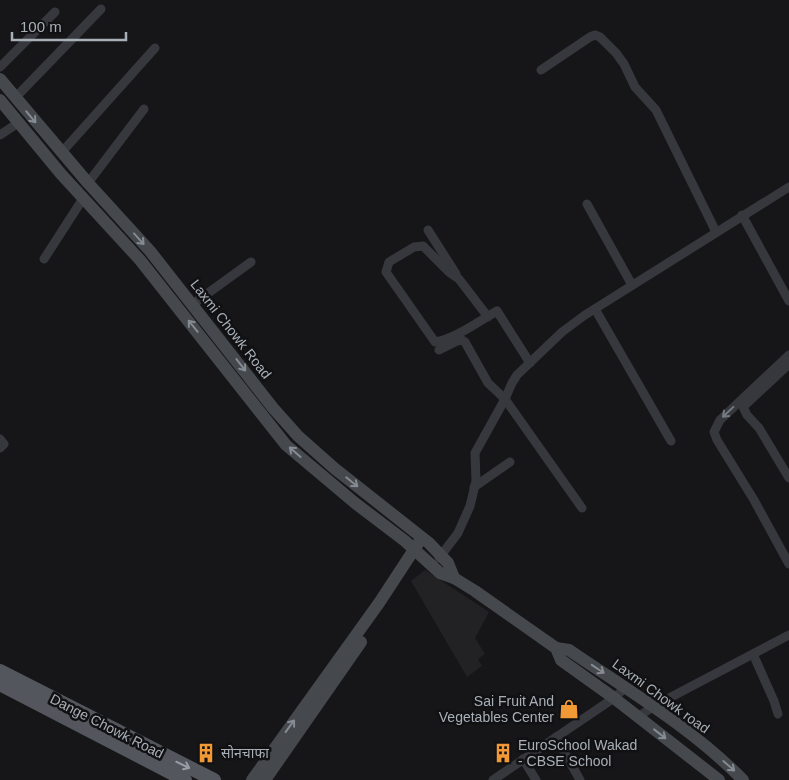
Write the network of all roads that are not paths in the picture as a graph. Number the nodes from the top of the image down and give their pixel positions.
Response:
1 (102, 9) dead end
2 (55, 12) dead end
3 (155, 48) dead end
4 (0, 67) edge
5 (541, 70) dead end
6 (0, 79) edge
7 (15, 98) junction
8 (0, 100) edge
9 (144, 108) dead end
10 (18, 122) junction
11 (0, 135) edge
12 (62, 152) junction
13 (85, 179) junction
14 (71, 184) junction
15 (789, 187) edge
16 (84, 198) junction
17 (587, 204) dead end
18 (742, 215) junction
19 (428, 230) dead end
20 (716, 232) junction
21 (44, 259) dead end
22 (251, 262) dead end
23 (459, 279) junction
24 (632, 285) junction
25 (789, 301) edge
26 (193, 304) junction
27 (595, 309) junction
28 (488, 316) junction
29 (439, 350) dead end
30 (789, 355) edge
31 (530, 363) junction
32 (789, 364) edge
33 (506, 399) junction
34 (0, 439) edge
35 (671, 441) dead end
36 (0, 448) edge
37 (510, 462) dead end
38 (789, 478) edge
39 (474, 487) junction
40 (582, 508) dead end
41 (425, 540) junction
42 (418, 552) junction
43 (441, 555) junction
44 (789, 564) edge
45 (433, 567) junction
46 (454, 578) junction
47 (789, 635) edge
48 (556, 648) junction
49 (754, 654) junction
50 (0, 671) edge
51 (0, 684) edge
52 (626, 687) junction
53 (29, 692) junction
54 (614, 698) junction
55 (654, 706) junction
56 (778, 714) dead end
57 (638, 717) junction
58 (556, 737) junction
59 (523, 759) junction
60 (185, 780) edge
61 (214, 780) edge
62 (252, 780) edge
63 (265, 780) edge
64 (493, 780) edge
65 (536, 780) edge
66 (580, 780) edge
67 (719, 780) edge
68 (743, 780) edge

1 - 7 street
2 - 4 street
3 - 12 street
5 - 20 street
6 - 7 main road, Laxmi Chowk Road
7 -> 12 main road, Laxmi Chowk Road
8 - 10 main road, Laxmi Chowk Road
9 - 13 street
10 - 11 street
10 - 14 main road, Laxmi Chowk Road
12 - 13 main road, Laxmi Chowk Road
13 - 14 main road
13 -> 26 main road, Laxmi Chowk Road
14 - 16 main road, Laxmi Chowk Road
15 - 18 street
16 - 21 street
42 -> 16 main road, Laxmi Chowk Road
17 - 24 street
18 - 20 street
18 - 25 street
19 - 23 street
20 - 24 street
22 - 26 street
23 - 28 street
23 - 28 street
24 - 27 street
26 -> 41 main road, Laxmi Chowk Road
27 - 31 street
27 - 35 street
28 - 31 street
29 - 33 street
30 -> 44 street
31 - 33 street
32 - 38 street
33 - 39 street
33 - 40 street
34 - 36 street
37 - 39 street
39 - 43 street
41 - 42 main road
41 - 43 main road, Laxmi Chowk Road
42 - 45 main road, Laxmi Chowk Road
62 -> 42 main road
42 - 63 main road
43 - 45 street
43 - 46 main road, Laxmi Chowk Road
45 - 46 main road, Laxmi Chowk road
46 - 48 main road, Laxmi Chowk road
47 - 49 street
48 -> 52 main road, Laxmi Chowk road
48 - 54 main road, Laxmi Chowk road
49 - 55 street
49 - 56 street
50 - 53 main road, Dange Chowk Road
51 - 53 main road, Dange Chowk Road
52 - 54 street
52 - 55 main road, Laxmi Chowk road
53 - 60 main road, Dange Chowk Road
53 -> 61 main road, Dange Chowk Road
54 - 57 main road, Laxmi Chowk road
54 - 58 street
55 - 57 street
55 -> 68 main road, Laxmi Chowk road
57 -> 67 main road, Laxmi Chowk road
58 - 59 street
58 - 66 street
59 - 64 street
59 - 65 street

